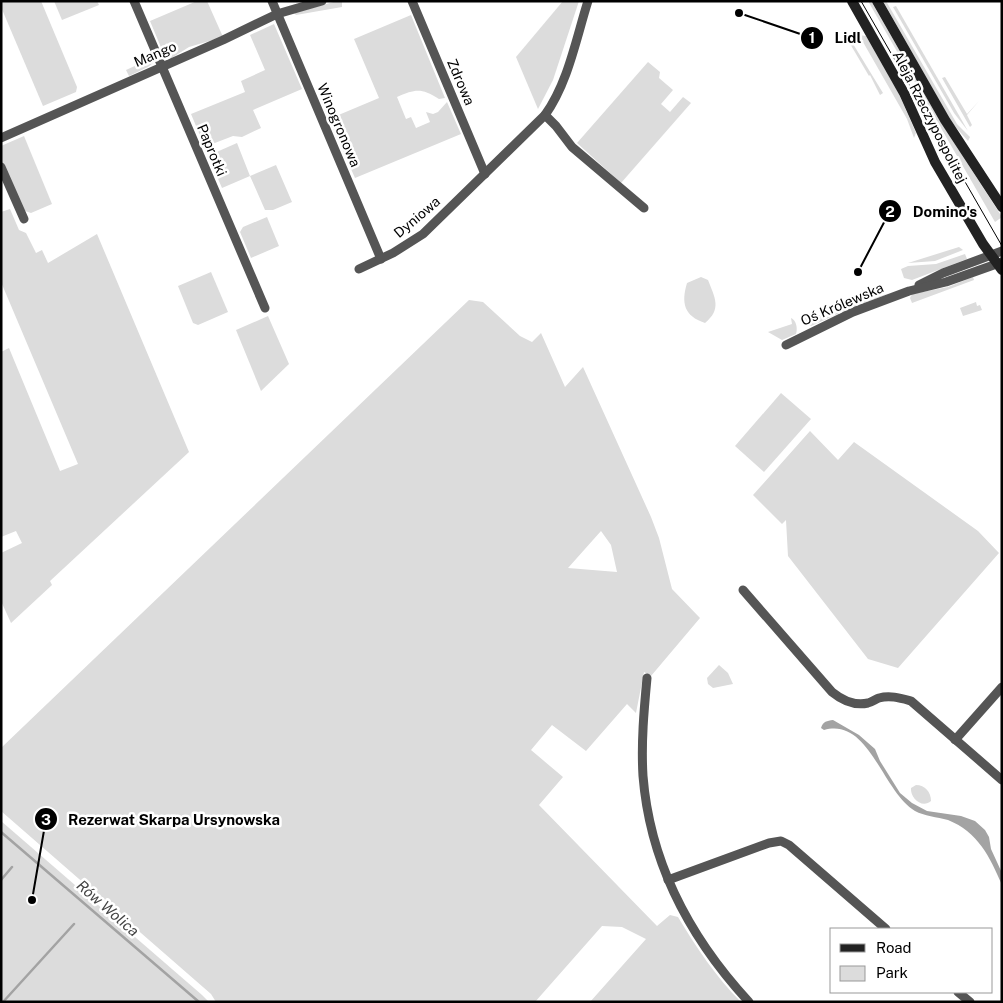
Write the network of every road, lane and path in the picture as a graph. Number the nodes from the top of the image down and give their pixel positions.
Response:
1 (134, 1) edge
2 (272, 1) edge
3 (322, 1) edge
4 (412, 1) edge
5 (588, 1) edge
6 (852, 1) edge
7 (877, 1) edge
8 (277, 14) junction
9 (162, 66) junction
10 (544, 115) junction
11 (1, 138) edge
12 (1, 167) edge
13 (485, 174) junction
14 (1002, 207) edge
15 (644, 208) dead end
16 (24, 220) dead end
17 (1002, 251) edge
18 (381, 259) junction
19 (998, 263) edge
20 (359, 269) dead end
21 (265, 308) dead end
22 (786, 345) dead end
23 (743, 590) dead end
24 (647, 678) dead end
25 (1002, 687) edge
26 (955, 740) junction
27 (1002, 780) edge
28 (668, 880) junction
29 (885, 928) edge
30 (959, 993) edge
31 (749, 1002) edge
32 (970, 1002) edge

1 - 9 street, Paprotki
2 - 8 street, Winogronowa
3 - 8 street, Mango
4 - 13 street, Zdrowa
5 - 10 street, Dyniowa
6 - 19 street, Aleja Rzeczypospolitej
7 - 14 street, Aleja Rzeczypospolitej
8 - 9 street, Mango
8 - 18 street, Winogronowa
9 - 11 street, Mango
9 - 21 street, Paprotki
10 - 13 street, Dyniowa
10 - 15 street
12 - 16 street
13 - 18 street, Dyniowa
17 - 19 street, Oś Królewska
18 - 20 street, Dyniowa
19 - 22 street, Oś Królewska
23 - 26 street
24 - 28 street
25 - 26 street
26 - 27 street
28 - 29 street
28 - 31 street
30 - 32 street

